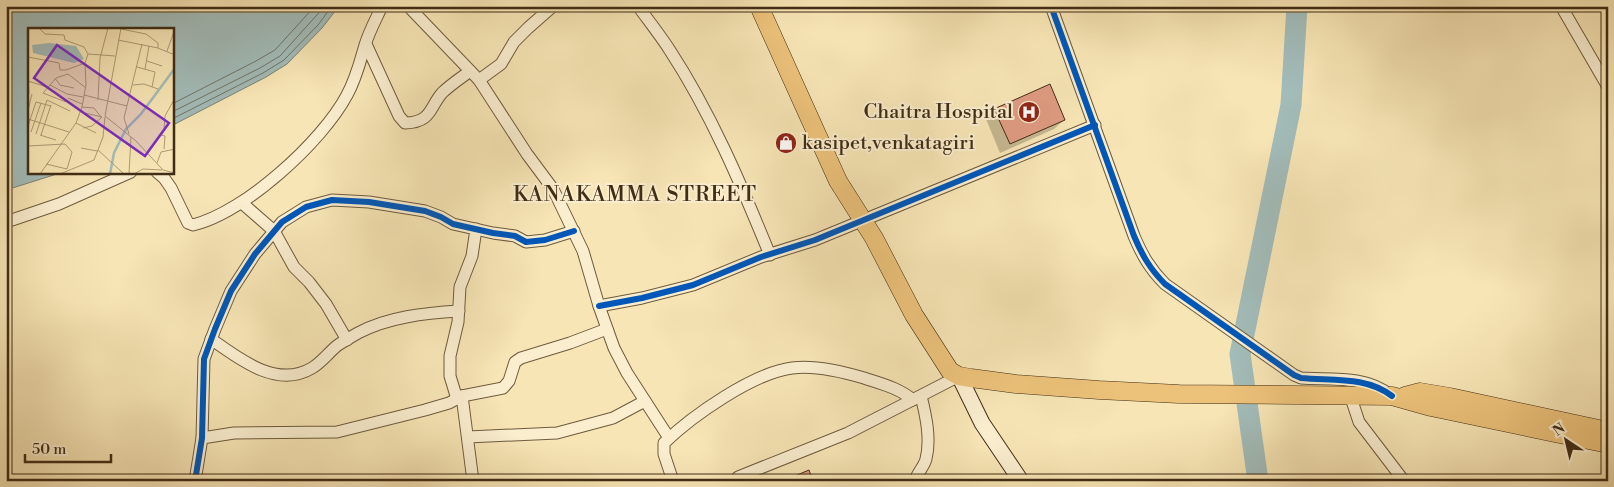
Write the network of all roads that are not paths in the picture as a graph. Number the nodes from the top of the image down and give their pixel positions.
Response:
1 (382, 6) edge
2 (408, 6) edge
3 (553, 6) edge
4 (638, 6) edge
5 (759, 6) edge
6 (1051, 6) edge
7 (1561, 6) edge
8 (366, 44) junction
9 (470, 71) junction
10 (479, 80) junction
11 (1608, 87) edge
12 (1095, 125) junction
13 (126, 174) edge
14 (159, 174) edge
15 (242, 203) junction
16 (862, 221) junction
17 (6, 222) edge
18 (476, 229) junction
19 (274, 231) junction
20 (574, 231) junction
21 (770, 255) junction
22 (599, 306) junction
23 (459, 311) junction
24 (607, 329) junction
25 (211, 339) junction
26 (347, 340) junction
27 (959, 376) junction
28 (1341, 395) junction
29 (1396, 397) junction
30 (460, 398) junction
31 (917, 398) junction
32 (647, 405) junction
33 (1608, 431) edge
34 (468, 437) junction
35 (202, 438) junction
36 (669, 438) junction
37 (1608, 444) edge
38 (738, 477) dead end
39 (195, 481) edge
40 (473, 481) edge
41 (673, 481) edge
42 (915, 481) edge
43 (1021, 481) edge
44 (1404, 481) edge

1 - 8 street
2 - 9 street
3 - 10 street
4 - 21 street
5 - 16 main road
6 - 12 street
7 - 11 street
8 - 9 street
8 - 15 street
9 - 10 street
10 - 20 street
12 - 16 street
12 - 29 street
13 - 17 street
14 - 15 street
15 - 19 street
16 - 21 street
16 - 27 main road
18 - 19 street
18 - 20 street
18 - 23 street
19 - 25 street
19 - 26 street
20 - 22 street
21 - 22 street
22 - 24 street
23 - 26 street
23 - 30 street
24 - 30 street
24 - 32 street
25 - 26 street
25 - 35 street
27 - 28 main road
27 - 31 street
27 - 43 main road
28 - 29 main road
28 - 44 street
29 - 33 main road
29 - 37 main road
30 - 34 street
30 - 35 street
31 - 36 street
31 - 38 street
31 - 42 street
32 - 34 street
32 - 36 street
34 - 40 street
35 - 39 street
36 - 41 street

